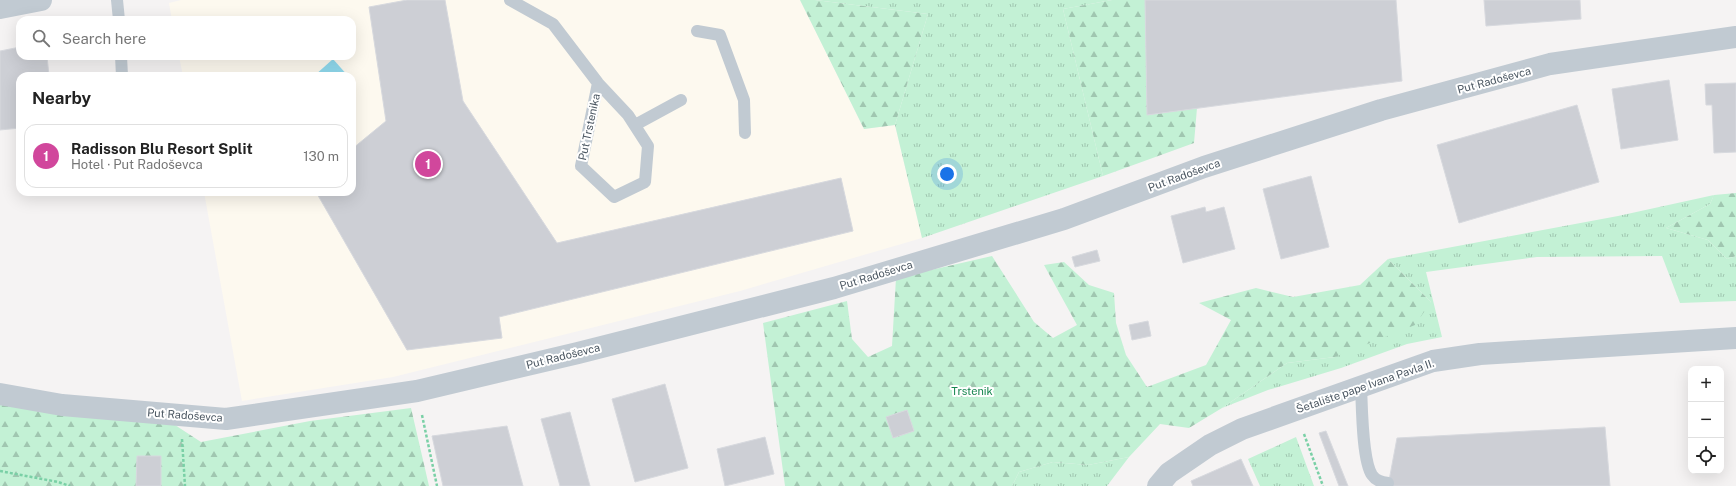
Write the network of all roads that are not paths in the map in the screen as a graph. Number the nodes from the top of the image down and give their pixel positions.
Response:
1 (41, 0) edge
2 (117, 0) edge
3 (510, 0) edge
4 (0, 8) edge
5 (119, 16) edge
6 (697, 31) dead end
7 (1736, 37) edge
8 (121, 60) edge
9 (122, 72) edge
10 (598, 83) junction
11 (681, 100) dead end
12 (635, 125) junction
13 (745, 134) dead end
14 (1736, 338) edge
15 (1361, 386) junction
16 (0, 394) edge
17 (1388, 483) dead end
18 (1158, 486) edge

1 - 4 street
2 - 5 lane
3 - 10 lane, Put Trstenika
6 - 13 lane
7 - 16 street, Put Radoševca
8 - 9 lane
10 - 12 lane, Put Trstenika
10 - 12 lane, Put Trstenika
11 - 12 lane
14 - 15 street, Šetalište pape Ivana Pavla II.
15 - 17 lane
15 - 18 street, Šetalište pape Ivana Pavla II.

